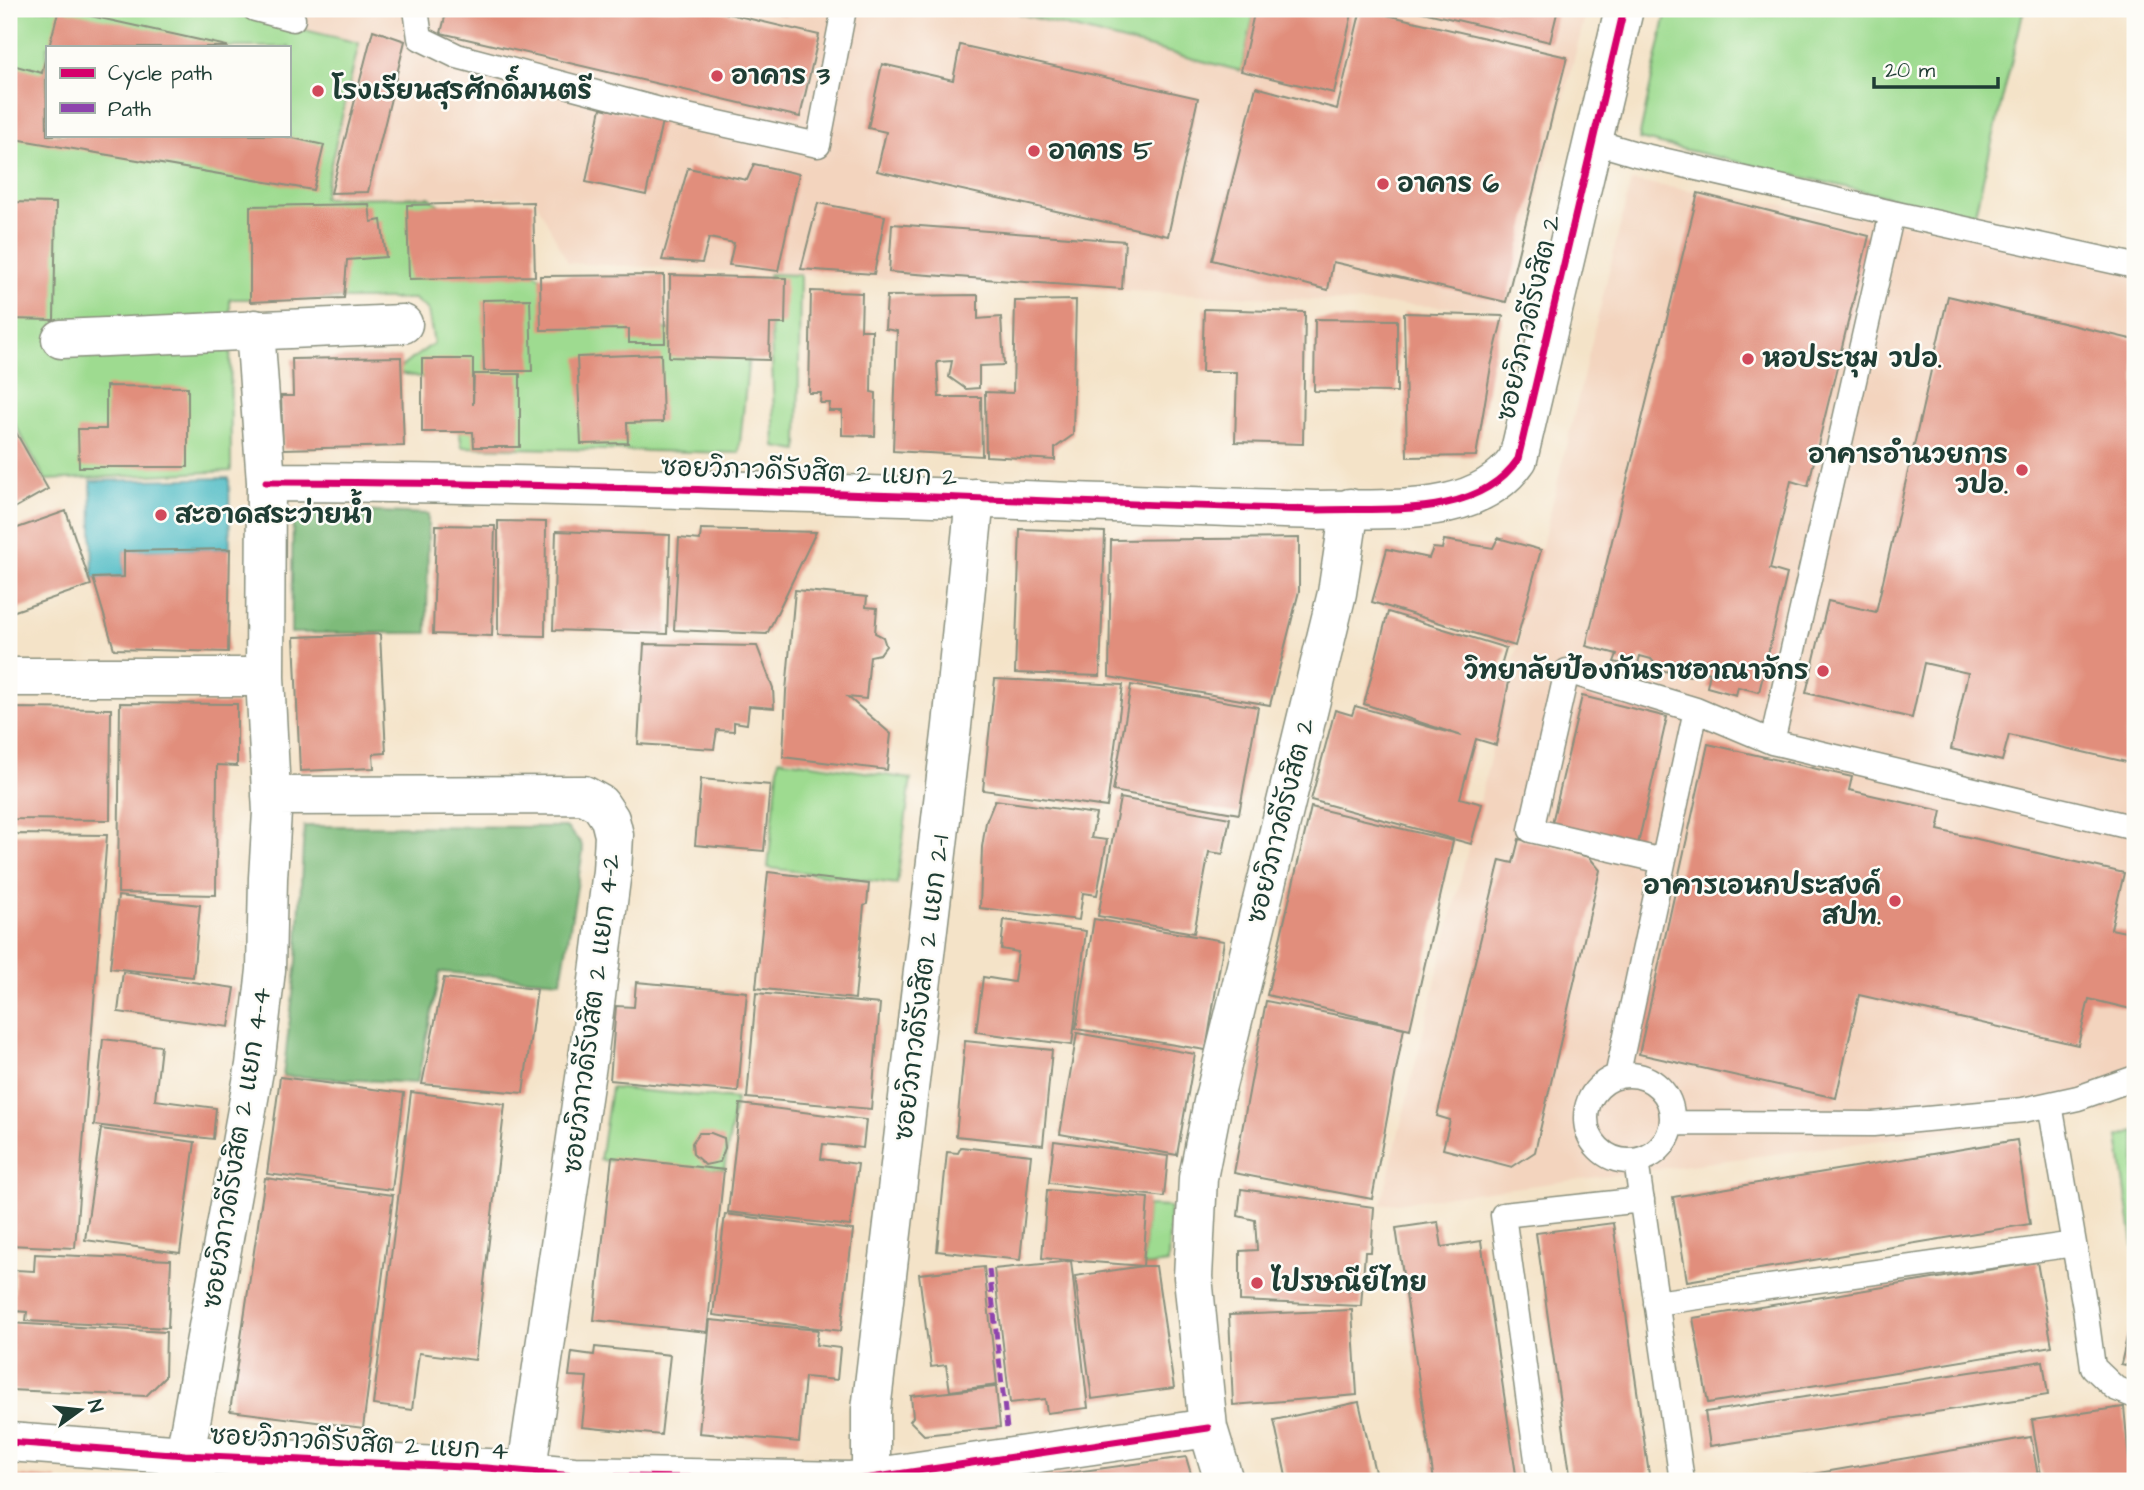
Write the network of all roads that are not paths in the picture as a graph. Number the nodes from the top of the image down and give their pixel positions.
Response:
1 (255, 9) edge
2 (416, 9) edge
3 (844, 9) edge
4 (1623, 9) edge
5 (284, 14) edge
6 (1592, 141) junction
7 (1892, 213) junction
8 (2135, 266) edge
9 (403, 324) dead end
10 (255, 329) junction
11 (61, 339) dead end
12 (265, 482) junction
13 (975, 498) junction
14 (1350, 508) junction
15 (9, 677) edge
16 (265, 677) junction
17 (1696, 710) junction
18 (1772, 742) junction
19 (271, 796) junction
20 (2135, 828) edge
21 (1663, 861) junction
22 (1617, 1077) junction
23 (2135, 1078) edge
24 (2050, 1104) junction
25 (1672, 1123) junction
26 (1636, 1161) junction
27 (1642, 1200) junction
28 (2074, 1244) junction
29 (1656, 1303) junction
30 (2135, 1396) edge
31 (1208, 1428) junction
32 (9, 1442) edge
33 (184, 1468) edge
34 (526, 1476) edge
35 (871, 1477) junction
36 (1224, 1481) edge
37 (1540, 1481) edge
38 (1682, 1481) edge

1 - 5 lane
2 - 3 lane
4 - 6 street, ซอยวิภาวดีรังสิต 2
6 - 7 lane
6 - 14 street, ซอยวิภาวดีรังสิต 2
7 - 8 lane
7 - 18 lane
9 - 10 street
10 - 11 street
10 - 12 street
12 - 13 street, ซอยวิภาวดีรังสิต 2 แยก 2
12 - 16 street, ซอยวิภาวดีรังสิต 2 แยก 4-4
13 - 14 street, ซอยวิภาวดีรังสิต 2 แยก 2
13 - 35 street, ซอยวิภาวดีรังสิต 2 แยก 2-1
14 - 31 street, ซอยวิภาวดีรังสิต 2
15 - 16 street
16 - 19 street, ซอยวิภาวดีรังสิต 2 แยก 4-4
17 - 18 lane
17 - 21 lane
17 - 21 lane
18 - 20 lane
19 - 33 street, ซอยวิภาวดีรังสิต 2 แยก 4-4
19 - 34 street, ซอยวิภาวดีรังสิต 2 แยก 4-2
21 - 22 lane
22 - 25 lane
22 - 26 lane
23 - 24 lane
24 - 25 lane
24 - 28 lane
25 - 26 lane
26 - 27 lane
27 - 29 lane
27 - 37 lane
28 - 29 lane
28 - 30 lane
29 - 38 lane
31 - 35 street, ซอยวิภาวดีรังสิต 2 แยก 4
31 - 36 street, ซอยวิภาวดีรังสิต 2
32 - 33 street, ซอยวิภาวดีรังสิต 2 แยก 4
33 - 34 street, ซอยวิภาวดีรังสิต 2 แยก 4
34 - 35 street, ซอยวิภาวดีรังสิต 2 แยก 4

